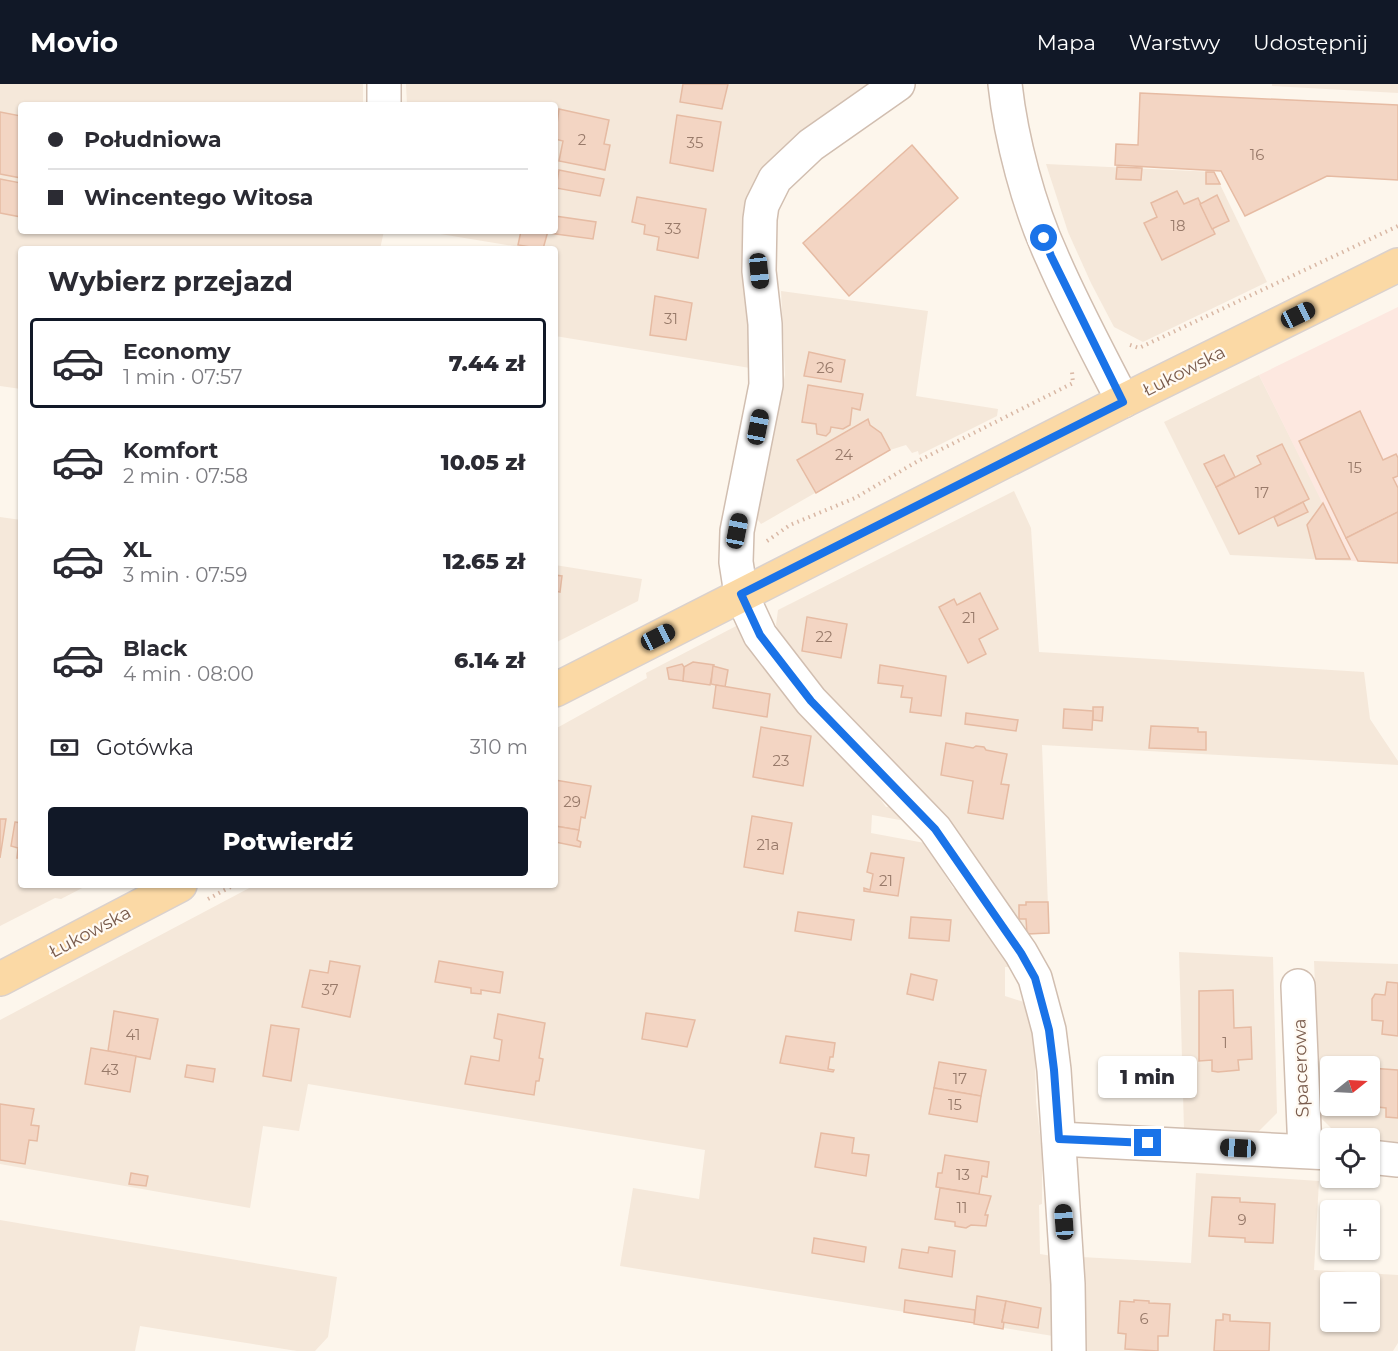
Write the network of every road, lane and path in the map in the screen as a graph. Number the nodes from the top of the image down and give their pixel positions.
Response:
1 (384, 84) edge
2 (898, 84) edge
3 (1005, 84) edge
4 (384, 102) edge
5 (1398, 226) edge
6 (1398, 265) edge
7 (1122, 345) dead end
8 (1072, 368) dead end
9 (1123, 402) junction
10 (736, 562) junction
11 (741, 594) junction
12 (558, 688) edge
13 (174, 888) edge
14 (0, 979) edge
15 (1298, 986) dead end
16 (1059, 1139) junction
17 (1318, 1152) edge
18 (1380, 1158) edge
19 (1398, 1160) edge
20 (1069, 1351) edge

1 - 4 street
2 - 10 street
3 - 9 street
5 - 7 path
6 - 9 main road, Łukowska
8 - 10 path
9 - 11 main road, Łukowska
10 - 11 street
11 - 12 main road, Łukowska
11 - 16 street
13 - 14 main road, Łukowska
15 - 17 street, Spacerowa
16 - 17 street
16 - 20 street
18 - 19 street

